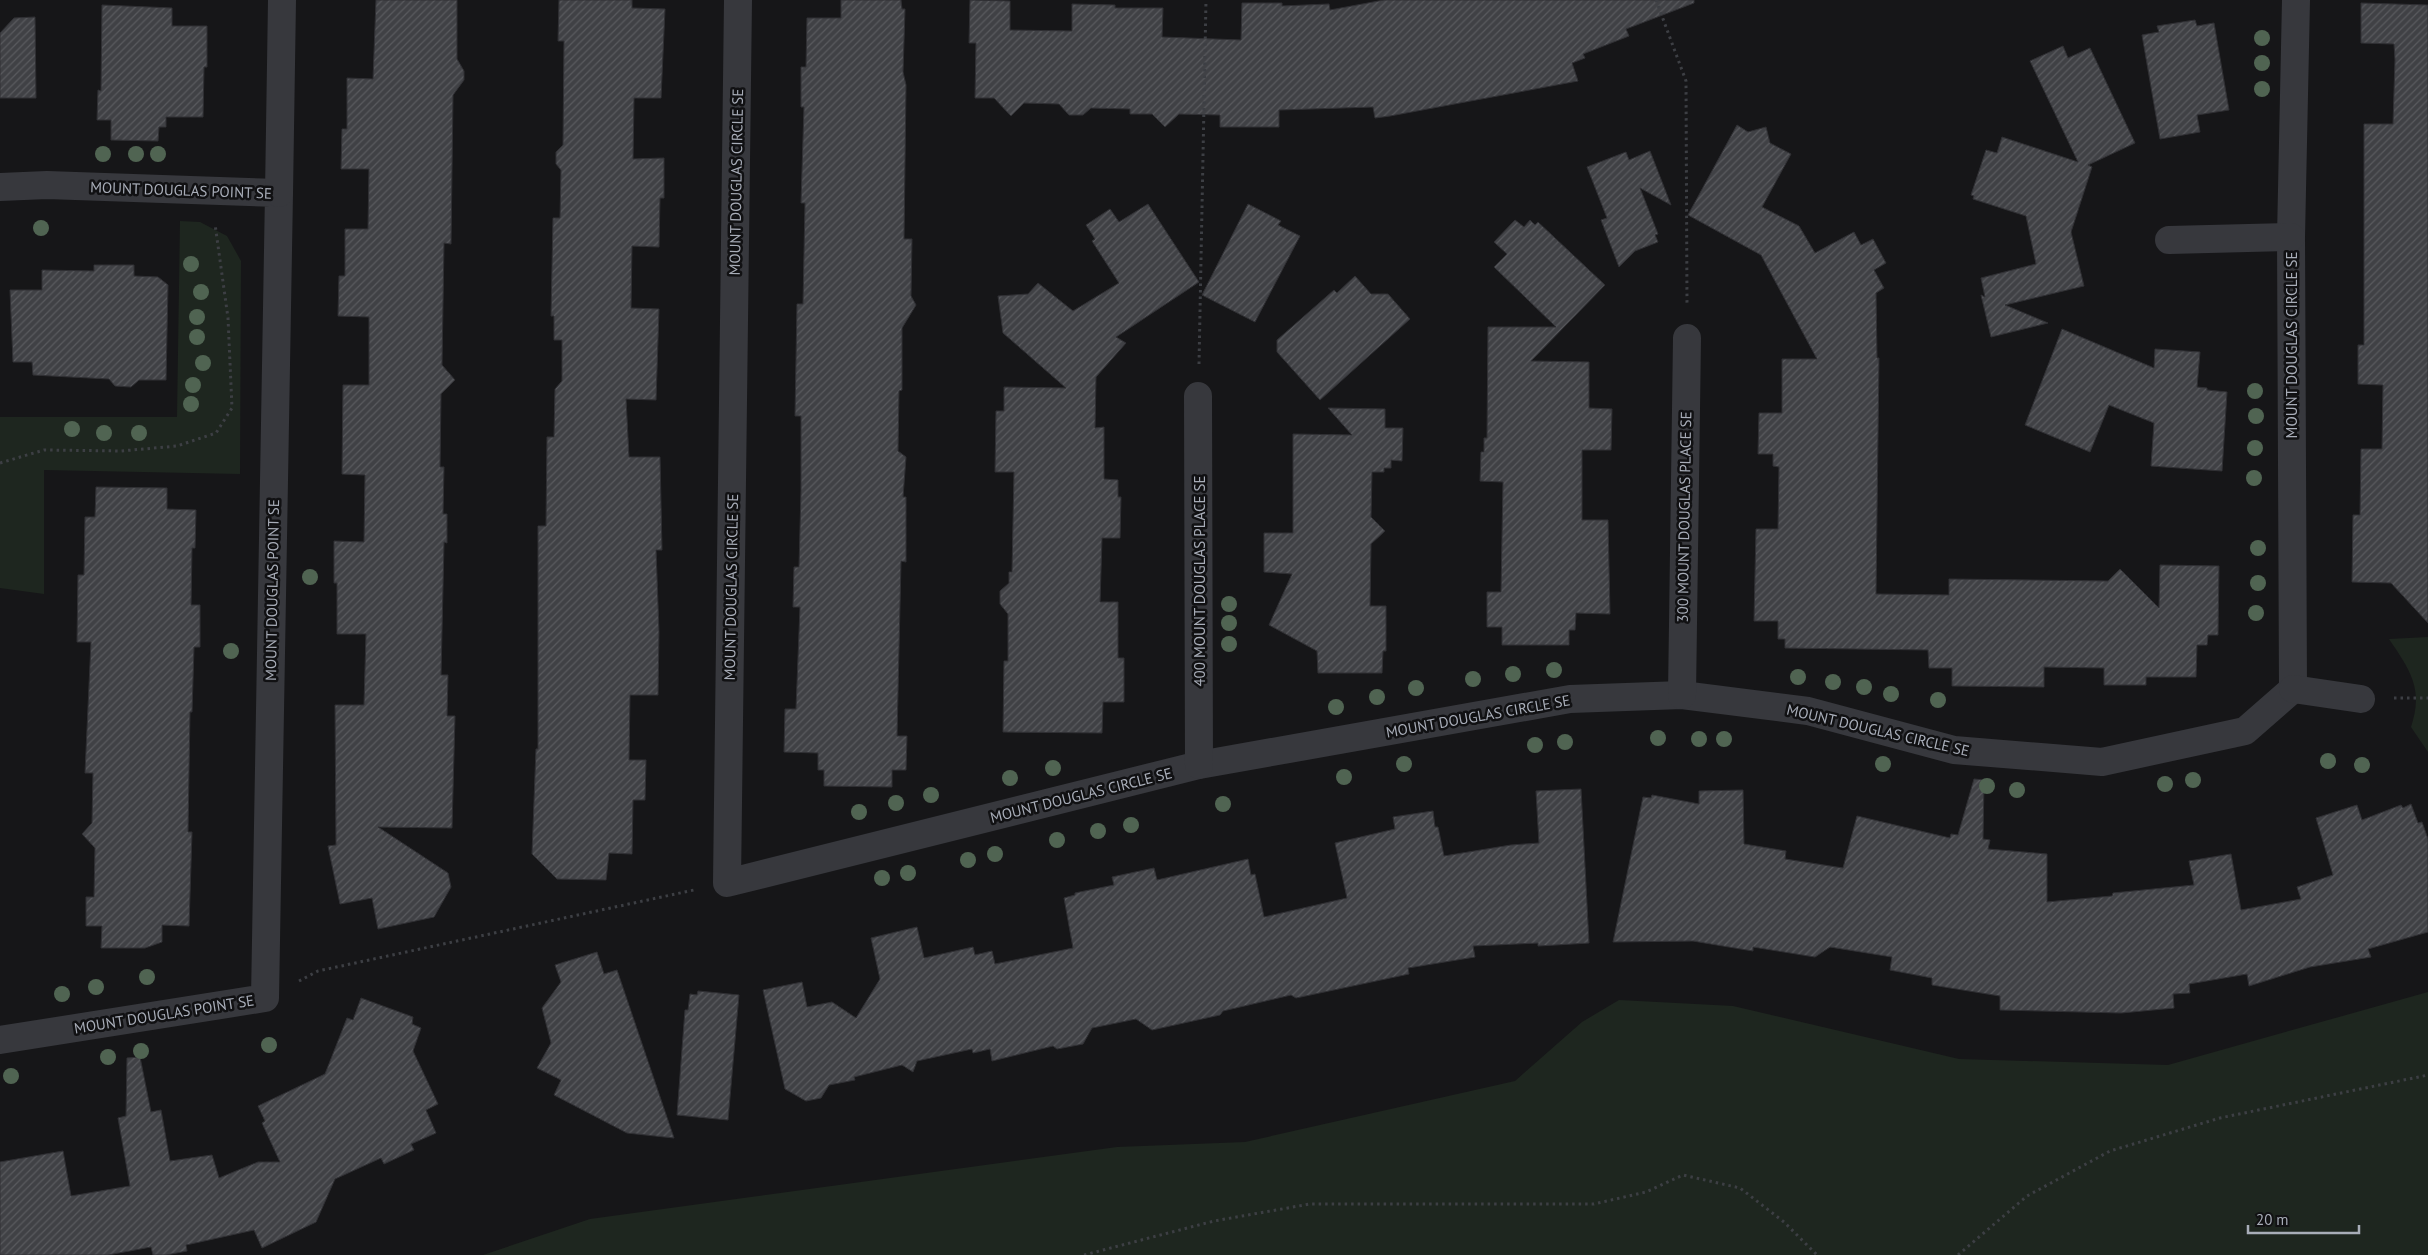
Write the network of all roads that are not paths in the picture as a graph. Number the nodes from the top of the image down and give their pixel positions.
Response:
1 (282, 0) edge
2 (738, 0) edge
3 (2296, 0) edge
4 (0, 187) edge
5 (279, 193) junction
6 (2291, 237) junction
7 (2169, 240) dead end
8 (1687, 338) road end
9 (1198, 396) road end
10 (2293, 689) junction
11 (1682, 696) junction
12 (2361, 699) dead end
13 (1199, 765) junction
14 (0, 1040) edge

1 - 5 street
2 - 13 street, MOUNT DOUGLAS CIRCLE SE
3 - 6 street, MOUNT DOUGLAS CIRCLE SE
4 - 5 street, MOUNT DOUGLAS POINT SE
5 - 14 street, MOUNT DOUGLAS POINT SE
6 - 7 street
6 - 10 street, MOUNT DOUGLAS CIRCLE SE
8 - 11 street, 300 MOUNT DOUGLAS PLACE SE
9 - 13 street, 400 MOUNT DOUGLAS PLACE SE
10 - 11 street, MOUNT DOUGLAS CIRCLE SE
10 - 12 street
11 - 13 street, MOUNT DOUGLAS CIRCLE SE

